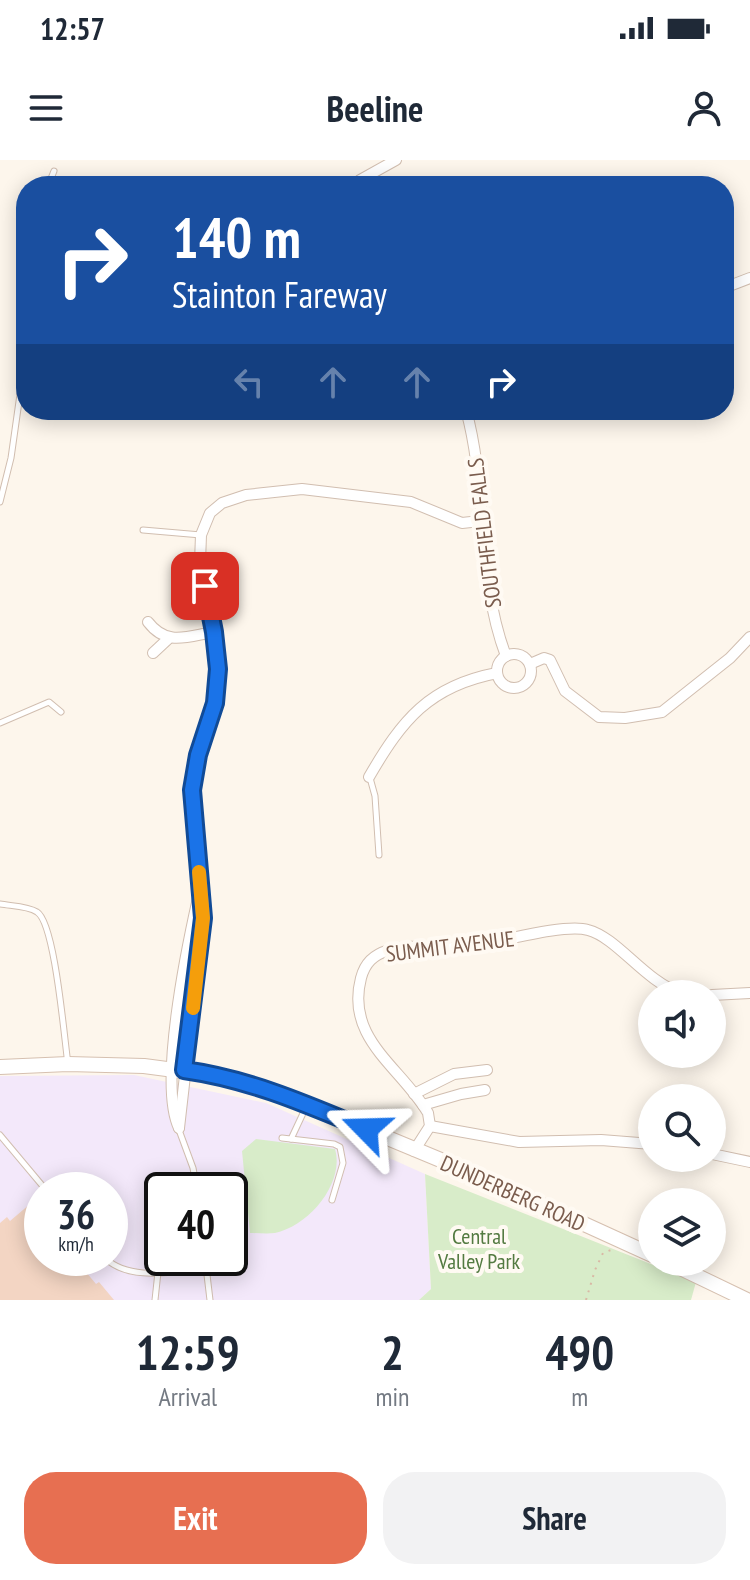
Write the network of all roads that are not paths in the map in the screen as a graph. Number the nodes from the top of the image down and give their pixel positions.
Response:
1 (396, 160) edge
2 (54, 171) dead end
3 (52, 176) edge
4 (367, 176) edge
5 (16, 420) edge
6 (469, 420) edge
7 (0, 502) edge
8 (480, 521) junction
9 (143, 530) dead end
10 (201, 535) junction
11 (148, 622) dead end
12 (214, 632) junction
13 (750, 637) edge
14 (168, 639) junction
15 (153, 653) dead end
16 (506, 656) junction
17 (530, 664) junction
18 (497, 673) junction
19 (61, 712) dead end
20 (0, 723) edge
21 (369, 777) joint
22 (379, 855) dead end
23 (200, 888) junction
24 (0, 904) edge
25 (188, 941) junction
26 (201, 944) junction
27 (654, 980) edge
28 (750, 993) edge
29 (726, 994) edge
30 (180, 1000) junction
31 (194, 1003) junction
32 (68, 1064) junction
33 (0, 1067) edge
34 (178, 1070) junction
35 (487, 1070) dead end
36 (485, 1090) dead end
37 (414, 1094) junction
38 (307, 1105) junction
39 (423, 1105) junction
40 (430, 1126) junction
41 (179, 1128) joint
42 (0, 1135) edge
43 (282, 1138) dead end
44 (291, 1139) junction
45 (638, 1143) edge
46 (414, 1151) junction
47 (726, 1157) edge
48 (750, 1162) edge
49 (31, 1172) edge
50 (194, 1172) edge
51 (332, 1200) dead end
52 (638, 1249) edge
53 (158, 1276) edge
54 (207, 1276) edge
55 (697, 1276) edge
56 (155, 1300) edge
57 (210, 1300) edge
58 (747, 1300) edge

1 - 4 street
2 - 3 lane
5 - 7 lane
6 - 8 street, SOUTHFIELD FALLS
8 - 10 street
8 - 16 street, SOUTHFIELD FALLS
9 - 10 lane
10 - 12 street
11 - 14 street
12 - 14 street
12 - 23 street
13 - 17 street
14 - 15 street
16 - 17 street
16 - 18 street
17 - 18 street
18 - 21 street
19 - 20 lane
21 - 22 lane
23 - 25 street
23 - 26 street
24 - 32 lane
25 - 26 street
25 - 30 street
26 - 31 street
27 - 37 street, SUMMIT AVENUE
28 - 29 street
30 - 31 street
30 - 34 street
31 - 34 street
32 - 33 street, DUNDERBERG ROAD
32 - 34 street, DUNDERBERG ROAD
34 - 38 street, DUNDERBERG ROAD
34 - 41 street
35 - 37 street
36 - 39 street
37 - 39 street, SUMMIT AVENUE
38 - 44 lane
38 - 46 street, DUNDERBERG ROAD
39 - 40 street, SUMMIT AVENUE
40 - 45 street
40 - 46 street
41 - 50 lane
42 - 49 lane
43 - 44 lane
44 - 51 lane
46 - 52 street, DUNDERBERG ROAD
47 - 48 street
53 - 56 lane
54 - 57 lane
55 - 58 street

